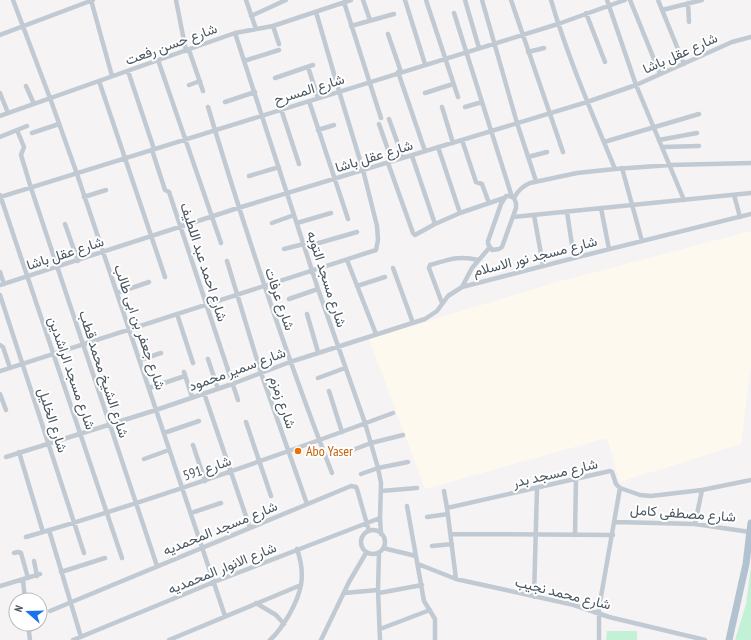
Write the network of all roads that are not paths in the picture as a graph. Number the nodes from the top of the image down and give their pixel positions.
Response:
1 (13, 0) edge
2 (92, 0) edge
3 (176, 0) edge
4 (246, 0) edge
5 (286, 0) edge
6 (350, 0) edge
7 (364, 0) edge
8 (405, 0) edge
9 (426, 0) edge
10 (465, 0) edge
11 (482, 0) edge
12 (511, 0) edge
13 (551, 0) edge
14 (606, 0) edge
15 (625, 0) edge
16 (630, 0) edge
17 (658, 0) edge
18 (702, 0) edge
19 (276, 2) edge
20 (344, 2) junction
21 (688, 3) junction
22 (608, 5) junction
23 (662, 10) junction
24 (316, 12) junction
25 (454, 13) dead end
26 (586, 13) junction
27 (394, 14) dead end
28 (251, 16) junction
29 (370, 20) junction
30 (689, 22) dead end
31 (558, 24) junction
32 (23, 26) junction
33 (272, 26) junction
34 (351, 26) junction
35 (256, 29) junction
36 (235, 33) junction
37 (388, 34) dead end
38 (0, 35) edge
39 (522, 35) junction
40 (751, 37) edge
41 (279, 44) dead end
42 (493, 44) junction
43 (479, 48) junction
44 (544, 48) dead end
45 (188, 50) junction
46 (279, 50) dead end
47 (466, 52) junction
48 (528, 52) junction
49 (445, 58) junction
50 (158, 60) junction
51 (244, 61) junction
52 (605, 62) dead end
53 (425, 64) junction
54 (684, 64) junction
55 (128, 71) junction
56 (400, 72) junction
57 (660, 74) junction
58 (112, 76) junction
59 (275, 78) dead end
60 (99, 81) junction
61 (200, 81) junction
62 (369, 82) junction
63 (453, 84) junction
64 (189, 85) dead end
65 (636, 85) junction
66 (26, 86) dead end
67 (203, 91) dead end
68 (338, 91) junction
69 (255, 92) junction
70 (0, 93) edge
71 (425, 94) dead end
72 (458, 97) dead end
73 (50, 98) junction
74 (318, 98) junction
75 (309, 101) junction
76 (225, 102) dead end
77 (482, 102) junction
78 (588, 102) junction
79 (34, 104) junction
80 (208, 107) dead end
81 (442, 107) dead end
82 (465, 107) dead end
83 (281, 109) junction
84 (8, 113) junction
85 (549, 113) junction
86 (699, 114) dead end
87 (262, 115) junction
88 (0, 116) edge
89 (381, 118) dead end
90 (389, 119) dead end
91 (517, 123) junction
92 (59, 124) junction
93 (379, 124) dead end
94 (334, 125) dead end
95 (26, 126) dead end
96 (654, 127) junction
97 (17, 130) junction
98 (215, 130) junction
99 (318, 130) junction
100 (491, 130) junction
101 (32, 133) dead end
102 (697, 133) dead end
103 (0, 137) edge
104 (185, 139) junction
105 (462, 140) junction
106 (659, 140) junction
107 (604, 142) junction
108 (453, 143) junction
109 (698, 146) dead end
110 (438, 147) junction
111 (662, 148) junction
112 (153, 150) junction
113 (425, 152) junction
114 (548, 152) dead end
115 (563, 152) dead end
116 (412, 156) junction
117 (528, 157) junction
118 (403, 158) junction
119 (125, 159) junction
120 (390, 162) junction
121 (751, 163) edge
122 (299, 164) dead end
123 (670, 165) junction
124 (279, 167) junction
125 (622, 168) junction
126 (615, 169) junction
127 (363, 170) junction
128 (76, 174) junction
129 (249, 176) dead end
130 (334, 180) junction
131 (536, 181) junction
132 (31, 188) junction
133 (106, 190) dead end
134 (751, 193) edge
135 (287, 194) junction
136 (734, 195) junction
137 (0, 197) edge
138 (84, 197) junction
139 (513, 197) junction
140 (504, 198) junction
141 (684, 200) junction
142 (489, 203) junction
143 (632, 205) junction
144 (238, 208) junction
145 (601, 208) junction
146 (567, 212) junction
147 (331, 213) dead end
148 (460, 213) junction
149 (751, 214) edge
150 (294, 215) junction
151 (534, 215) junction
152 (212, 217) junction
153 (513, 217) junction
154 (740, 217) junction
155 (348, 219) dead end
156 (272, 223) dead end
157 (297, 223) junction
158 (65, 224) dead end
159 (435, 224) junction
160 (181, 227) junction
161 (357, 232) dead end
162 (151, 237) junction
163 (642, 241) junction
164 (221, 243) dead end
165 (304, 245) junction
166 (490, 248) junction
167 (284, 249) dead end
168 (609, 249) junction
169 (103, 252) junction
170 (574, 258) junction
171 (347, 260) junction
172 (478, 260) junction
173 (78, 261) junction
174 (227, 261) dead end
175 (543, 265) junction
176 (57, 267) junction
177 (393, 268) dead end
178 (312, 271) junction
179 (0, 272) edge
180 (27, 276) junction
181 (165, 277) dead end
182 (385, 277) dead end
183 (149, 282) dead end
184 (2, 284) edge
185 (264, 286) junction
186 (357, 286) junction
187 (462, 287) junction
188 (318, 289) junction
189 (117, 292) junction
190 (0, 295) edge
191 (237, 295) junction
192 (289, 299) dead end
193 (442, 303) junction
194 (206, 305) junction
195 (177, 314) junction
196 (307, 314) dead end
197 (413, 323) junction
198 (129, 329) junction
199 (376, 334) junction
200 (83, 344) junction
201 (0, 345) edge
202 (338, 346) junction
203 (318, 352) junction
204 (161, 353) dead end
205 (53, 354) junction
206 (208, 359) dead end
207 (140, 360) junction
208 (290, 362) junction
209 (193, 363) dead end
210 (22, 364) junction
211 (10, 368) junction
212 (345, 368) junction
213 (0, 371) edge
214 (261, 372) junction
215 (318, 378) dead end
216 (232, 384) junction
217 (149, 388) junction
218 (218, 389) junction
219 (329, 391) dead end
220 (204, 393) junction
221 (0, 394) edge
222 (192, 398) junction
223 (238, 400) dead end
224 (6, 410) dead end
225 (156, 410) junction
226 (393, 413) dead end
227 (199, 421) dead end
228 (246, 422) dead end
229 (365, 423) junction
230 (110, 424) junction
231 (342, 432) junction
232 (80, 433) junction
233 (164, 433) junction
234 (402, 434) dead end
235 (319, 441) junction
236 (48, 443) junction
237 (371, 443) junction
238 (193, 445) dead end
239 (169, 450) junction
240 (19, 452) junction
241 (288, 452) junction
242 (342, 454) dead end
243 (6, 456) dead end
244 (144, 458) dead end
245 (260, 462) junction
246 (408, 462) dead end
247 (378, 468) junction
248 (231, 472) junction
249 (332, 473) dead end
250 (361, 474) dead end
251 (576, 479) junction
252 (751, 480) edge
253 (205, 481) junction
254 (182, 488) junction
255 (417, 488) dead end
256 (537, 488) junction
257 (620, 488) junction
258 (444, 490) dead end
259 (702, 490) junction
260 (381, 491) junction
261 (271, 496) dead end
262 (136, 503) junction
263 (221, 503) dead end
264 (307, 504) junction
265 (407, 506) dead end
266 (448, 508) junction
267 (107, 513) junction
268 (191, 513) junction
269 (448, 514) junction
270 (427, 517) dead end
271 (380, 518) junction
272 (74, 522) junction
273 (615, 522) junction
274 (367, 523) junction
275 (751, 523) edge
276 (695, 524) junction
277 (250, 528) junction
278 (49, 530) junction
279 (369, 531) junction
280 (43, 532) junction
281 (750, 532) junction
282 (381, 534) junction
283 (451, 534) junction
284 (536, 534) junction
285 (575, 534) junction
286 (613, 535) junction
287 (26, 537) dead end
288 (452, 544) junction
289 (432, 546) dead end
290 (202, 548) junction
291 (383, 548) junction
292 (297, 549) junction
293 (366, 552) junction
294 (379, 552) junction
295 (14, 553) dead end
296 (84, 553) dead end
297 (416, 556) junction
298 (105, 558) dead end
299 (122, 558) dead end
300 (34, 561) dead end
301 (418, 564) junction
302 (158, 566) junction
303 (61, 572) junction
304 (25, 579) junction
305 (456, 579) junction
306 (214, 582) junction
307 (301, 585) junction
308 (422, 585) junction
309 (0, 586) edge
310 (25, 592) edge
311 (379, 592) junction
312 (344, 593) junction
313 (534, 597) junction
314 (70, 602) junction
315 (256, 603) junction
316 (430, 610) junction
317 (50, 611) dead end
318 (599, 613) junction
319 (225, 616) junction
320 (284, 624) junction
321 (380, 629) junction
322 (81, 637) junction
323 (73, 640) edge
324 (170, 640) edge
325 (270, 640) edge
326 (321, 640) edge
327 (380, 640) edge
328 (435, 640) edge
329 (599, 640) edge
330 (705, 640) edge
331 (729, 640) edge

1 - 32 street, شارع جعفر بن ابى طالب
2 - 32 street
2 - 58 street
3 - 45 street
4 - 28 street
5 - 19 street
6 - 20 street, شارع حسن رفعت
7 - 29 street
8 - 53 street
9 - 49 street
10 - 43 street
11 - 42 street
12 - 39 street
13 - 31 street
14 - 22 street
15 - 22 street, شارع المسرح
16 - 57 street
17 - 23 street
18 - 21 street
19 - 28 street
20 - 24 street, شارع حسن رفعت
20 - 34 street
21 - 23 street
21 - 30 street
22 - 26 street, شارع المسرح
22 - 65 street
23 - 54 street
24 - 33 street, شارع حسن رفعت
24 - 68 street
25 - 47 street
26 - 31 street, شارع المسرح
26 - 52 street
27 - 29 street
28 - 35 street
29 - 34 street
31 - 39 street, شارع المسرح
31 - 78 street
32 - 38 street
32 - 73 street, شارع جعفر بن ابى طالب
33 - 35 street, شارع حسن رفعت
33 - 41 street
34 - 62 street
35 - 36 street, شارع حسن رفعت
36 - 45 street, شارع حسن رفعت
36 - 51 street, شارع مسجد التوبه
37 - 56 street
39 - 42 street, شارع المسرح
39 - 48 street
40 - 54 street, شارع عقل باشا
42 - 43 street, شارع المسرح
42 - 91 street
43 - 47 street, شارع المسرح
44 - 48 street
45 - 50 street, شارع حسن رفعت
45 - 61 street
46 - 51 street
47 - 49 street, شارع المسرح
47 - 77 street
48 - 85 street
49 - 53 street, شارع المسرح
49 - 63 street
50 - 55 street, شارع حسن رفعت
50 - 104 street
51 - 69 street, شارع مسجد التوبه
53 - 56 street, شارع المسرح
54 - 57 street, شارع عقل باشا
55 - 58 street, شارع حسن رفعت
55 - 112 street, شارع احمد عبد اللطيف
56 - 62 street, شارع المسرح
56 - 113 street
57 - 65 street, شارع عقل باشا
58 - 60 street, شارع حسن رفعت
59 - 74 street
60 - 73 street, شارع حسن رفعت
60 - 119 street
61 - 64 street
61 - 67 street
62 - 68 street, شارع المسرح
62 - 89 street
63 - 71 street
63 - 72 street
65 - 78 street, شارع عقل باشا
65 - 96 street
66 - 79 street
68 - 74 street, شارع المسرح
68 - 127 street
69 - 76 street
69 - 87 street, شارع مسجد التوبه
70 - 84 street
73 - 79 street, شارع حسن رفعت
73 - 92 street, شارع جعفر بن ابى طالب
74 - 75 street, شارع المسرح
75 - 83 street, شارع المسرح
75 - 99 street
77 - 82 street
77 - 100 street
78 - 85 street, شارع عقل باشا
78 - 107 street
79 - 84 street, شارع حسن رفعت
80 - 98 street, شارع عرفات
81 - 108 street
83 - 87 street, شارع المسرح
83 - 122 street
84 - 88 street, شارع حسن رفعت
85 - 91 street, شارع عقل باشا
85 - 115 street
86 - 96 street
87 - 98 street, شارع المسرح
87 - 124 street, شارع مسجد التوبه
90 - 118 street
91 - 100 street, شارع عقل باشا
91 - 117 street
92 - 101 street
92 - 128 street, شارع جعفر بن ابى طالب
93 - 120 street
94 - 99 street
95 - 97 street
96 - 106 street
96 - 107 street
97 - 103 street
97 - 132 street, شارع الشيخ محمد قطب
98 - 104 street, شارع المسرح
98 - 144 street, شارع عرفات
99 - 130 street
100 - 105 street, شارع عقل باشا
100 - 139 street
102 - 106 street
104 - 112 street, شارع المسرح
104 - 152 street
105 - 108 street, شارع عقل باشا
105 - 142 street
106 - 111 street
107 - 126 street
108 - 110 street, شارع عقل باشا
109 - 111 street
110 - 113 street, شارع عقل باشا
110 - 148 street
111 - 123 street
112 - 119 street, شارع المسرح
112 - 160 street, شارع احمد عبد اللطيف
113 - 116 street, شارع عقل باشا
114 - 117 street
116 - 118 street, شارع عقل باشا
116 - 159 street
117 - 131 street
118 - 120 street, شارع عقل باشا
119 - 128 street, شارع المسرح
119 - 162 street
120 - 127 street, شارع عقل باشا
120 - 159 street
121 - 123 street
123 - 125 street
123 - 141 street
124 - 129 street
124 - 135 street, شارع مسجد التوبه
125 - 126 street
125 - 143 street
126 - 131 street
127 - 130 street, شارع عقل باشا
127 - 171 street
128 - 132 street, شارع المسرح
128 - 138 street, شارع جعفر بن ابى طالب
130 - 135 street, شارع عقل باشا
130 - 155 street
131 - 139 street
132 - 137 street, شارع المسرح
132 - 176 street, شارع الشيخ محمد قطب
133 - 138 street
134 - 136 street
135 - 144 street, شارع عقل باشا
135 - 150 street, شارع مسجد التوبه
136 - 141 street
136 - 154 street
137 - 180 street, شارع مسجد الراشدين
138 - 169 street, شارع جعفر بن ابى طالب
139 - 140 street
139 - 153 street
140 - 142 street
140 - 166 street
141 - 143 street
142 - 148 street
143 - 145 street
143 - 163 street
144 - 152 street, شارع عقل باشا
144 - 185 street, شارع عرفات
145 - 146 street
145 - 168 street
146 - 151 street
146 - 170 street
147 - 157 street
148 - 159 street
149 - 154 street, شارع مسجد نور الاسلام
150 - 156 street
150 - 157 street, شارع مسجد التوبه
151 - 153 street
151 - 175 street
152 - 160 street, شارع عقل باشا
152 - 164 street
153 - 166 street
154 - 163 street, شارع مسجد نور الاسلام
157 - 165 street, شارع مسجد التوبه
158 - 173 street
160 - 162 street, شارع عقل باشا
160 - 194 street, شارع احمد عبد اللطيف
161 - 165 street
162 - 169 street, شارع عقل باشا
162 - 181 street
163 - 168 street, شارع مسجد نور الاسلام
165 - 167 street
165 - 178 street, شارع مسجد التوبه
166 - 172 street
168 - 170 street, شارع مسجد نور الاسلام
169 - 173 street, شارع عقل باشا
169 - 189 street, شارع جعفر بن ابى طالب
170 - 175 street, شارع مسجد نور الاسلام
171 - 178 street
171 - 186 street
172 - 187 street
172 - 193 street
173 - 176 street, شارع عقل باشا
174 - 191 street, شارع زمزم
175 - 187 street, شارع مسجد نور الاسلام
176 - 180 street, شارع عقل باشا
176 - 200 street, شارع الشيخ محمد قطب
177 - 197 street
178 - 185 street
178 - 188 street, شارع مسجد التوبه
179 - 184 street
180 - 184 street, شارع عقل باشا
180 - 205 street, شارع مسجد الراشدين
182 - 186 street
183 - 189 street
185 - 191 street
185 - 208 street, شارع عرفات
186 - 199 street
187 - 193 street, شارع مسجد نور الاسلام
188 - 192 street
188 - 202 street, شارع مسجد التوبه
189 - 198 street, شارع جعفر بن ابى طالب
190 - 210 street, شارع الخليل
191 - 194 street
191 - 214 street, شارع زمزم
193 - 197 street, شارع مسجد نور الاسلام
194 - 195 street
194 - 216 street, شارع احمد عبد اللطيف
195 - 198 street
195 - 209 street
196 - 203 street
197 - 199 street, شارع مسجد نور الاسلام
198 - 200 street
198 - 207 street, شارع جعفر بن ابى طالب
199 - 202 street, شارع مسجد نور الاسلام
200 - 205 street
200 - 230 street, شارع الشيخ محمد قطب
201 - 211 street
202 - 203 street, شارع سمير محمود
202 - 212 street, شارع مسجد التوبه
203 - 208 street, شارع سمير محمود
204 - 207 street
205 - 210 street
205 - 232 street, شارع مسجد الراشدين
206 - 218 street
207 - 217 street, شارع جعفر بن ابى طالب
208 - 214 street, شارع سمير محمود
208 - 235 street, شارع عرفات
210 - 211 street
210 - 236 street, شارع الخليل
211 - 213 street
212 - 215 street
212 - 229 street, شارع مسجد التوبه
214 - 216 street, شارع سمير محمود
214 - 241 street, شارع زمزم
216 - 218 street, شارع سمير محمود
216 - 223 street, شارع احمد عبد اللطيف
217 - 222 street
217 - 225 street, شارع جعفر بن ابى طالب
218 - 220 street, شارع سمير محمود
219 - 231 street
220 - 222 street, شارع سمير محمود
220 - 248 street
221 - 224 street
222 - 225 street, شارع سمير محمود
225 - 230 street, شارع سمير محمود
225 - 233 street, شارع جعفر بن ابى طالب
226 - 229 street, شارع 591
227 - 233 street
228 - 245 street
229 - 231 street, شارع 591
229 - 237 street, شارع مسجد التوبه
230 - 232 street, شارع سمير محمود
230 - 262 street, شارع الشيخ محمد قطب
231 - 235 street, شارع 591
232 - 236 street, شارع سمير محمود
232 - 267 street, شارع مسجد الراشدين
233 - 239 street, شارع جعفر بن ابى طالب
234 - 237 street
235 - 241 street, شارع 591
235 - 249 street, شارع عرفات
236 - 240 street, شارع سمير محمود
236 - 272 street, شارع الخليل
237 - 242 street
237 - 247 street, شارع مسجد التوبه
238 - 253 street
239 - 244 street
239 - 254 street, شارع جعفر بن ابى طالب
240 - 243 street, شارع سمير محمود
240 - 280 street
241 - 245 street, شارع 591
241 - 264 street, شارع زمزم
245 - 248 street, شارع 591
245 - 261 street
246 - 247 street
247 - 250 street
247 - 260 street, شارع مسجد التوبه
248 - 253 street, شارع 591
248 - 277 street
251 - 256 street, شارع مسجد بدر
251 - 257 street, شارع مسجد بدر
251 - 285 street
252 - 259 street
253 - 254 street, شارع 591
254 - 262 street, شارع 591
254 - 268 street, شارع جعفر بن ابى طالب
255 - 260 street
256 - 266 street, شارع مسجد بدر
256 - 284 street
257 - 259 street
257 - 273 street
258 - 266 street
259 - 276 street
260 - 271 street, شارع مسجد التوبه
262 - 267 street, شارع 591
262 - 302 street, شارع الشيخ محمد قطب
263 - 268 street
264 - 274 street, شارع مسجد المحمديه
264 - 277 street, شارع مسجد المحمديه
265 - 297 street
266 - 269 street
267 - 272 street, شارع 591
267 - 299 street, شارع مسجد الراشدين
268 - 290 street, شارع جعفر بن ابى طالب
269 - 270 street
269 - 283 street
271 - 274 street, شارع الانوار المحمديه
271 - 282 street, شارع مسجد التوبه
272 - 278 street, شارع 591
272 - 296 street, شارع الخليل
273 - 276 street, شارع مصطفى كامل
273 - 286 street
274 - 279 street, شارع مسجد المحمديه
274 - 292 street, شارع الانوار المحمديه
275 - 281 main road, شارع مصطفى كامل
276 - 281 street, شارع مصطفى كامل
277 - 290 street, شارع مسجد المحمديه
278 - 280 street, شارع 591
278 - 303 street
279 - 282 street
279 - 293 street
280 - 287 street, شارع 591
281 - 331 main road, شارع مصطفى كامل
282 - 291 street
283 - 284 street
283 - 288 street
284 - 285 street
284 - 313 street
285 - 286 street
286 - 318 street
288 - 289 street
288 - 305 street
290 - 302 street, شارع مسجد المحمديه
290 - 306 street, شارع جعفر بن ابى طالب
291 - 294 street
291 - 297 street
292 - 306 street, شارع الانوار المحمديه
292 - 307 street
293 - 294 street
293 - 312 street
294 - 311 street
295 - 304 street
297 - 301 street
298 - 303 street
300 - 304 street
301 - 305 street, شارع محمد نجيب
301 - 308 street
302 - 314 street, شارع مسجد المحمديه
303 - 314 street
304 - 309 street
304 - 310 street
305 - 313 street, شارع محمد نجيب
306 - 319 street, شارع جعفر بن ابى طالب
306 - 322 street, شارع الانوار المحمديه
307 - 315 street
307 - 320 street
308 - 311 street
308 - 316 street
311 - 312 street
311 - 321 street
312 - 326 street
313 - 318 street, شارع محمد نجيب
314 - 317 street, شارع مسجد المحمديه
314 - 322 street
315 - 319 street
315 - 320 street
316 - 321 street
316 - 328 street
318 - 329 street
318 - 330 street, شارع محمد نجيب
319 - 324 street
320 - 325 street
321 - 327 street
322 - 323 street, شارع الانوار المحمديه

